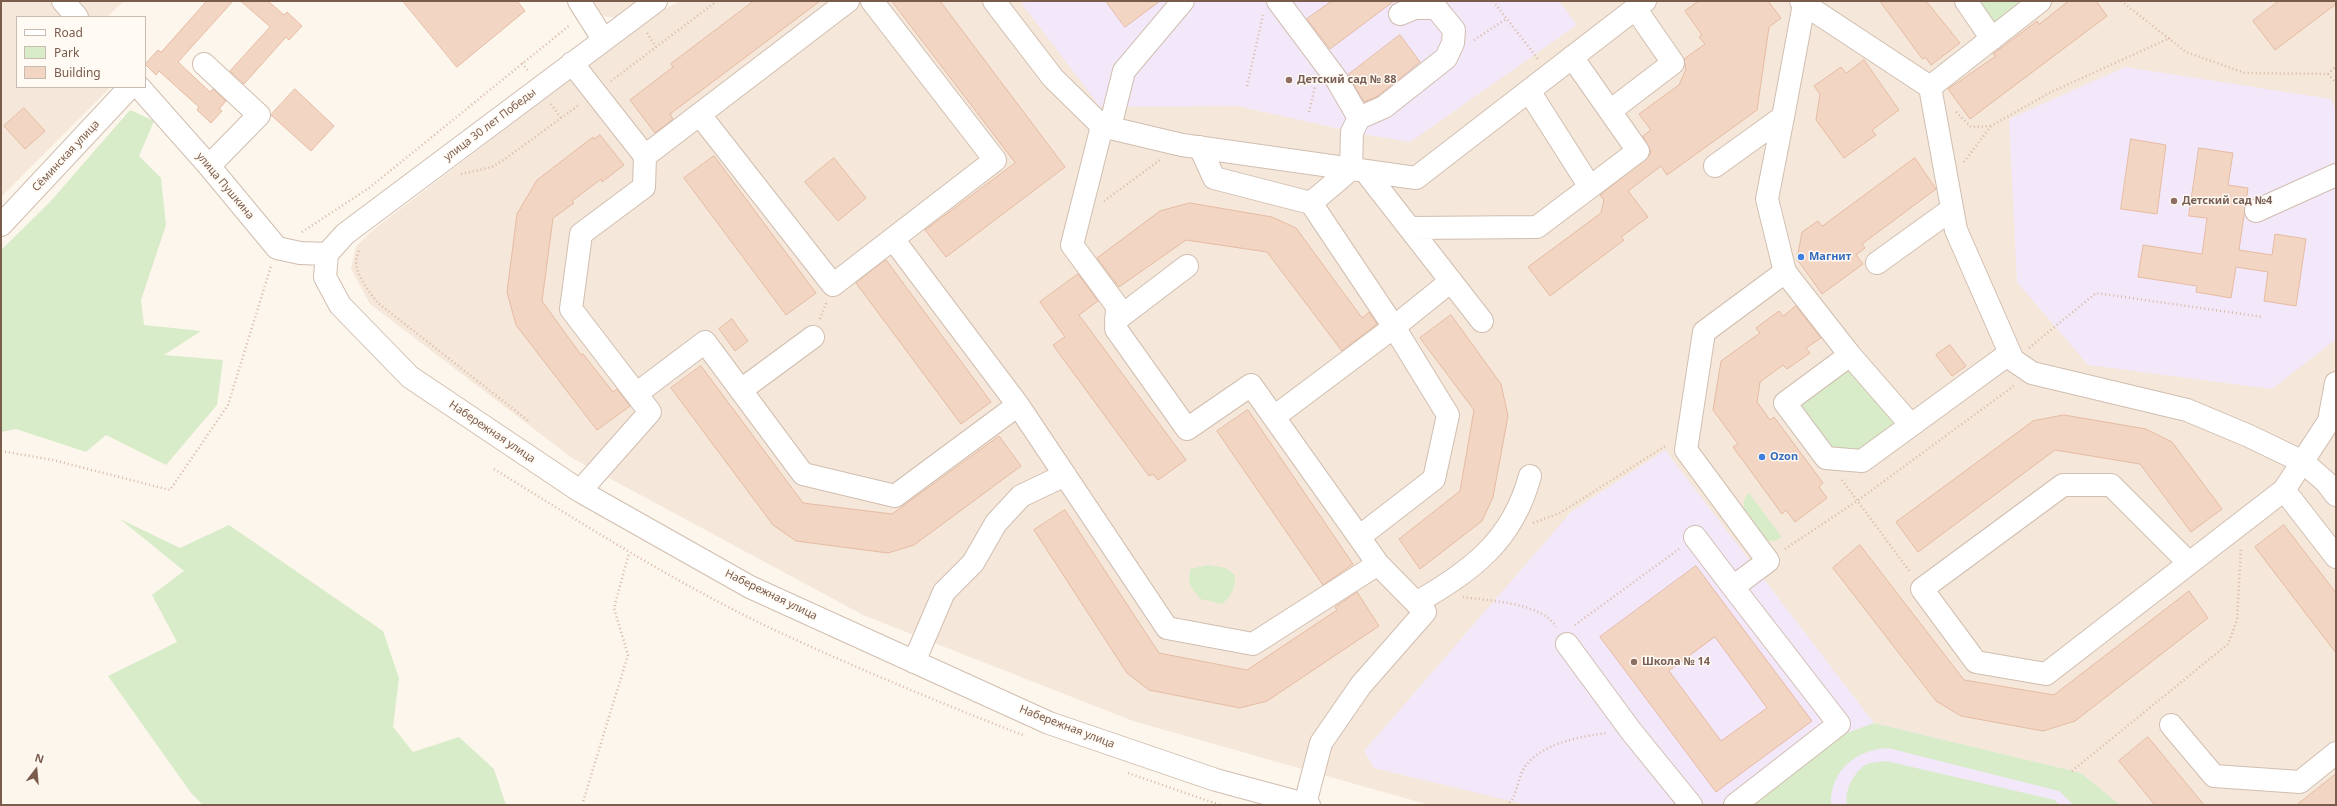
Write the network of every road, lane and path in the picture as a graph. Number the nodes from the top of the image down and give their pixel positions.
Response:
1 (63, 1) edge
2 (656, 1) edge
3 (848, 1) edge
4 (872, 1) edge
5 (994, 1) edge
6 (1183, 1) edge
7 (1493, 1) edge
8 (1966, 1) edge
9 (2040, 1) edge
10 (2121, 1) edge
11 (1803, 2) edge
12 (1272, 5) edge
13 (1640, 5) edge
14 (583, 7) edge
15 (1400, 14) dead end
16 (76, 16) edge
17 (1506, 20) junction
18 (1992, 38) junction
19 (2170, 38) junction
20 (603, 39) junction
21 (1473, 41) dead end
22 (1572, 57) junction
23 (572, 63) junction
24 (204, 64) dead end
25 (2336, 66) edge
26 (2328, 74) junction
27 (1550, 75) junction
28 (2336, 83) edge
29 (1247, 86) dead end
30 (1930, 87) junction
31 (129, 88) edge
32 (140, 88) edge
33 (1529, 91) junction
34 (1610, 111) junction
35 (700, 115) junction
36 (1783, 117) junction
37 (1359, 118) junction
38 (1106, 126) junction
39 (1991, 126) junction
40 (1191, 146) junction
41 (645, 156) junction
42 (505, 159) dead end
43 (209, 166) junction
44 (1715, 166) dead end
45 (1358, 170) junction
46 (457, 174) dead end
47 (2336, 175) edge
48 (1948, 185) junction
49 (1590, 187) junction
50 (1102, 202) dead end
51 (1311, 203) junction
52 (1952, 209) junction
53 (2256, 211) dead end
54 (1, 225) edge
55 (1410, 228) junction
56 (892, 240) junction
57 (277, 248) junction
58 (360, 248) dead end
59 (327, 254) junction
60 (1877, 263) dead end
61 (1188, 266) dead end
62 (1785, 272) junction
63 (1451, 281) junction
64 (833, 286) junction
65 (2263, 318) dead end
66 (1116, 320) junction
67 (1482, 320) dead end
68 (1394, 328) junction
69 (813, 337) joint
70 (1850, 356) junction
71 (2012, 356) junction
72 (2032, 373) junction
73 (2336, 383) edge
74 (740, 390) junction
75 (636, 394) junction
76 (1018, 405) junction
77 (1274, 417) junction
78 (530, 422) dead end
79 (1910, 424) junction
80 (1689, 431) junction
81 (1, 451) edge
82 (2303, 462) junction
83 (1065, 475) junction
84 (1530, 476) dead end
85 (1848, 488) dead end
86 (2284, 490) junction
87 (580, 491) junction
88 (2336, 495) edge
89 (1857, 501) junction
90 (1513, 521) junction
91 (2242, 522) junction
92 (1359, 537) junction
93 (1695, 537) joint
94 (628, 553) dead end
95 (2336, 557) edge
96 (1768, 561) junction
97 (2189, 563) junction
98 (1378, 564) junction
99 (1733, 587) junction
100 (1922, 589) junction
101 (1424, 598) junction
102 (1564, 640) junction
103 (914, 662) junction
104 (2171, 725) dead end
105 (1631, 731) junction
106 (2336, 753) edge
107 (2072, 771) dead end
108 (1307, 804) edge
109 (582, 805) edge
110 (1506, 805) edge
111 (1691, 805) edge
112 (1735, 805) edge

1 - 16 street
2 - 20 street, улица 30 лет Победы
3 - 35 street
4 - 56 street
5 - 38 street
6 - 38 street
7 - 17 path
8 - 18 street
9 - 18 street
10 - 19 path
11 - 30 street
11 - 36 street
12 - 29 path
12 - 37 street
13 - 22 street
13 - 34 street
14 - 20 street
14 - 57 path
15 - 37 street
17 - 21 path
17 - 27 path
18 - 30 street
19 - 26 path
19 - 39 path
20 - 23 street, улица 30 лет Победы
22 - 27 street
22 - 34 street
23 - 41 street
23 - 59 street, улица 30 лет Победы
24 - 43 street
25 - 26 path
26 - 28 path
27 - 33 street
30 - 39 path
30 - 48 street
31 - 54 street, Сёминская улица
32 - 43 street, улица Пушкина
33 - 45 street
33 - 49 street
34 - 49 street
35 - 41 street
35 - 64 street
36 - 44 street
36 - 62 street
37 - 45 street
38 - 40 street
38 - 66 street
39 - 48 path
40 - 45 street
40 - 50 path
40 - 51 street
41 - 75 street
42 - 46 path
43 - 57 street, улица Пушкина
45 - 51 street
45 - 55 street
47 - 53 street
48 - 52 street
49 - 55 street
51 - 68 street
52 - 60 street
52 - 71 street
55 - 63 street
56 - 64 street
56 - 76 street
57 - 59 street
57 - 81 path
58 - 78 path
59 - 87 street, Набережная улица
61 - 66 street
62 - 70 street
62 - 80 street
63 - 67 street
63 - 68 street
64 - 69 path
65 - 71 path
66 - 77 street
68 - 77 street
68 - 92 street
69 - 74 street
70 - 79 street
70 - 79 street
71 - 72 street
71 - 79 street
72 - 82 street
72 - 89 path
73 - 82 street
74 - 75 street
74 - 76 street
75 - 87 street
76 - 83 street
77 - 92 street
80 - 90 path
80 - 96 street
82 - 86 street
82 - 88 street
83 - 98 street
83 - 103 street
84 - 90 street
85 - 89 path
86 - 91 street
86 - 95 street
87 - 103 street, Набережная улица
89 - 96 path
89 - 100 path
90 - 101 street
91 - 97 street
91 - 107 path
92 - 98 street
93 - 99 street
93 - 102 path
94 - 109 path
96 - 99 street
97 - 100 street
97 - 100 street
98 - 101 street
99 - 112 street
101 - 102 path
101 - 108 street
102 - 105 street
103 - 108 street, Набережная улица
104 - 106 street
105 - 110 path
105 - 111 street

